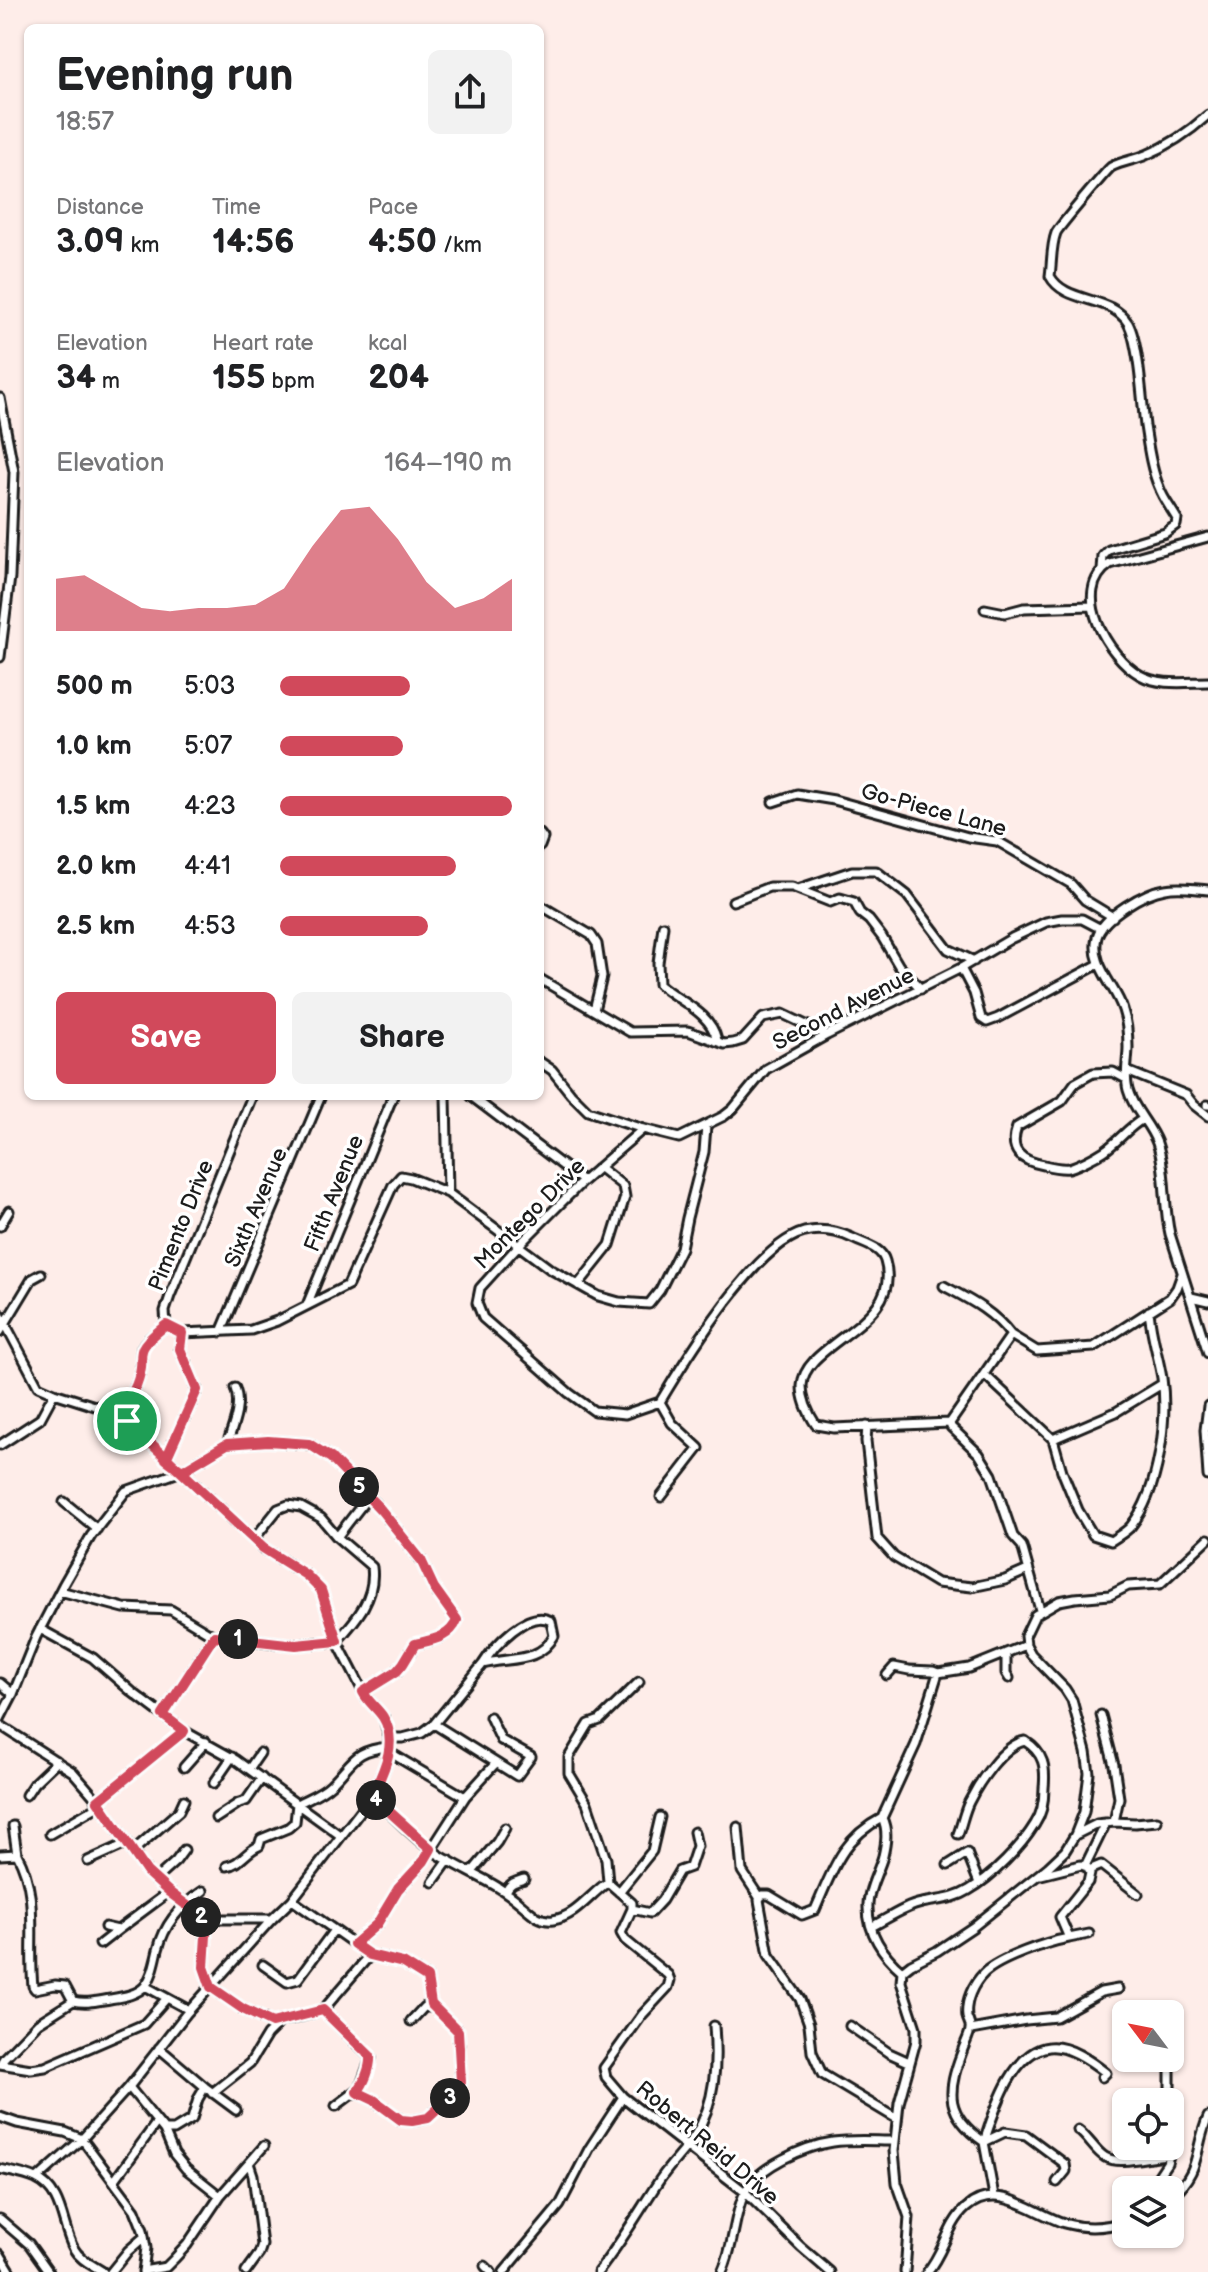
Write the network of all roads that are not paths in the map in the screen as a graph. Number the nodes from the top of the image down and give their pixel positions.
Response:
1 (1208, 115) edge
2 (0, 398) edge
3 (1208, 537) edge
4 (1102, 570) junction
5 (1092, 606) junction
6 (985, 609) dead end
7 (0, 657) edge
8 (1208, 682) edge
9 (773, 802) dead end
10 (798, 889) junction
11 (1208, 890) edge
12 (733, 901) dead end
13 (544, 907) edge
14 (1113, 917) junction
15 (663, 926) dead end
16 (1101, 929) junction
17 (974, 961) junction
18 (1099, 964) junction
19 (961, 968) junction
20 (544, 981) edge
21 (921, 989) junction
22 (594, 1010) junction
23 (827, 1035) junction
24 (717, 1040) junction
25 (544, 1065) edge
26 (1126, 1075) junction
27 (250, 1100) edge
28 (319, 1100) edge
29 (391, 1100) edge
30 (446, 1100) edge
31 (476, 1100) edge
32 (1206, 1106) edge
33 (1208, 1116) edge
34 (1143, 1119) junction
35 (706, 1126) junction
36 (643, 1129) junction
37 (599, 1167) junction
38 (583, 1181) junction
39 (448, 1193) junction
40 (518, 1246) junction
41 (41, 1274) dead end
42 (1182, 1274) junction
43 (578, 1285) junction
44 (944, 1286) dead end
45 (1191, 1297) junction
46 (1208, 1301) edge
47 (306, 1305) junction
48 (1149, 1311) junction
49 (0, 1314) edge
50 (5, 1323) junction
51 (166, 1325) junction
52 (0, 1332) edge
53 (221, 1332) junction
54 (182, 1333) junction
55 (1011, 1335) junction
56 (1208, 1353) edge
57 (984, 1374) junction
58 (1162, 1384) junction
59 (235, 1388) dead end
60 (54, 1393) junction
61 (660, 1402) junction
62 (1208, 1406) edge
63 (120, 1414) junction
64 (950, 1423) junction
65 (867, 1426) junction
66 (1053, 1439) junction
67 (227, 1444) junction
68 (0, 1445) edge
69 (166, 1459) junction
70 (182, 1471) junction
71 (1208, 1476) edge
72 (368, 1497) junction
73 (661, 1497) dead end
74 (64, 1502) dead end
75 (97, 1529) junction
76 (337, 1537) junction
77 (254, 1539) junction
78 (1208, 1539) edge
79 (1028, 1570) junction
80 (60, 1591) junction
81 (1040, 1610) junction
82 (40, 1629) junction
83 (214, 1636) junction
84 (337, 1641) junction
85 (1026, 1645) junction
86 (1006, 1653) junction
87 (483, 1664) junction
88 (938, 1673) junction
89 (887, 1675) dead end
90 (1009, 1678) dead end
91 (639, 1682) dead end
92 (0, 1683) edge
93 (363, 1692) junction
94 (13, 1694) junction
95 (163, 1715) junction
96 (1101, 1715) dead end
97 (490, 1717) dead end
98 (0, 1719) edge
99 (434, 1724) junction
100 (0, 1725) edge
101 (184, 1731) junction
102 (206, 1742) junction
103 (389, 1746) junction
104 (260, 1753) dead end
105 (232, 1757) junction
106 (57, 1761) junction
107 (495, 1764) junction
108 (184, 1767) dead end
109 (249, 1769) junction
110 (262, 1778) junction
111 (214, 1783) dead end
112 (26, 1795) dead end
113 (372, 1796) junction
114 (465, 1797) junction
115 (184, 1800) dead end
116 (99, 1803) junction
117 (297, 1804) junction
118 (660, 1817) dead end
119 (216, 1818) dead end
120 (882, 1818) junction
121 (1157, 1821) dead end
122 (1110, 1822) junction
123 (13, 1826) dead end
124 (738, 1827) dead end
125 (505, 1828) dead end
126 (694, 1832) dead end
127 (50, 1834) dead end
128 (958, 1834) dead end
129 (1075, 1835) junction
130 (341, 1836) junction
131 (130, 1847) junction
132 (431, 1849) junction
133 (184, 1850) dead end
134 (17, 1854) junction
135 (0, 1855) edge
136 (449, 1860) junction
137 (88, 1861) dead end
138 (948, 1865) dead end
139 (227, 1866) dead end
140 (1087, 1868) junction
141 (472, 1872) junction
142 (1037, 1876) junction
143 (524, 1879) dead end
144 (155, 1880) junction
145 (433, 1882) dead end
146 (608, 1882) junction
147 (979, 1883) junction
148 (203, 1891) dead end
149 (169, 1892) junction
150 (506, 1892) junction
151 (619, 1892) junction
152 (1138, 1894) dead end
153 (759, 1897) junction
154 (292, 1900) junction
155 (185, 1903) junction
156 (632, 1909) junction
157 (205, 1919) junction
158 (272, 1919) junction
159 (105, 1927) dead end
160 (871, 1927) junction
161 (118, 1930) junction
162 (334, 1930) junction
163 (1089, 1934) dead end
164 (1069, 1938) junction
165 (100, 1944) dead end
166 (354, 1944) junction
167 (370, 1955) junction
168 (263, 1965) dead end
169 (902, 1971) junction
170 (145, 1986) junction
171 (211, 1987) junction
172 (1118, 1989) dead end
173 (167, 1998) junction
174 (73, 2001) junction
175 (433, 2007) junction
176 (189, 2010) junction
177 (323, 2010) junction
178 (411, 2021) dead end
179 (279, 2023) junction
180 (714, 2026) dead end
181 (850, 2026) dead end
182 (971, 2030) junction
183 (159, 2048) junction
184 (909, 2062) junction
185 (1, 2064) edge
186 (1102, 2077) dead end
187 (129, 2087) junction
188 (208, 2090) junction
189 (357, 2092) junction
190 (623, 2097) junction
191 (336, 2106) dead end
192 (236, 2110) dead end
193 (0, 2117) edge
194 (1208, 2117) edge
195 (897, 2119) junction
196 (157, 2122) junction
197 (164, 2130) junction
198 (1078, 2130) dead end
199 (82, 2139) junction
200 (895, 2141) junction
201 (984, 2142) junction
202 (686, 2145) junction
203 (264, 2146) dead end
204 (1112, 2159) edge
205 (1116, 2160) edge
206 (1137, 2160) edge
207 (249, 2163) junction
208 (0, 2169) edge
209 (37, 2179) junction
210 (114, 2181) junction
211 (1057, 2182) dead end
212 (1184, 2184) edge
213 (745, 2192) junction
214 (220, 2196) junction
215 (994, 2196) junction
216 (0, 2219) edge
217 (1112, 2224) edge
218 (144, 2237) junction
219 (0, 2254) edge
220 (11, 2272) edge
221 (49, 2272) edge
222 (103, 2272) edge
223 (111, 2272) edge
224 (143, 2272) edge
225 (246, 2272) edge
226 (504, 2272) edge
227 (598, 2272) edge
228 (722, 2272) edge
229 (830, 2272) edge
230 (905, 2272) edge
231 (927, 2272) edge

1 - 4 street
2 - 7 street
3 - 4 street
4 - 5 street
5 - 6 street
5 - 8 street
9 - 14 street, Go-Piece Lane
10 - 12 street
10 - 17 street
10 - 21 street
11 - 14 street
13 - 22 street
14 - 16 street
15 - 24 street
16 - 17 street, Second Avenue
16 - 18 street
17 - 19 street, Second Avenue
18 - 19 street
18 - 26 street
19 - 21 street, Second Avenue
20 - 22 street
21 - 23 street, Second Avenue
22 - 24 street
23 - 24 street
23 - 35 street, Second Avenue
25 - 36 street, Second Avenue
26 - 32 street
26 - 34 street
26 - 34 street
27 - 51 street, Pimento Drive
28 - 53 street, Sixth Avenue
29 - 47 street, Fifth Avenue
30 - 39 street
31 - 38 street
32 - 33 street
34 - 42 street
35 - 36 street, Second Avenue
35 - 43 street, Pimento Drive
36 - 37 street, Montego Drive
37 - 38 street, Montego Drive
37 - 43 street
38 - 40 street, Montego Drive
39 - 40 street, Pimento Drive
39 - 47 street, Pimento Drive
40 - 43 street, Pimento Drive
40 - 61 street, Montego Drive
41 - 50 street
42 - 45 street
42 - 48 street
44 - 55 street
45 - 46 street
45 - 56 street
47 - 53 street, Pimento Drive
48 - 55 street
48 - 58 street
49 - 50 street
50 - 52 street
50 - 60 street
51 - 54 street, Pimento Drive
51 - 63 street
53 - 54 street, Pimento Drive
54 - 69 street
55 - 57 street
57 - 64 street
57 - 66 street
58 - 66 street
58 - 66 street
59 - 67 street
60 - 63 street
60 - 68 street
61 - 65 street
61 - 73 street
62 - 71 street
63 - 69 street
64 - 65 street
64 - 79 street
65 - 79 street
67 - 70 street
67 - 72 street
69 - 70 street
70 - 75 street
70 - 77 street
72 - 76 street
72 - 93 street
74 - 75 street
75 - 80 street
76 - 77 street
76 - 84 street
77 - 84 street
78 - 81 street
79 - 81 street
80 - 82 street
80 - 83 street
81 - 85 street
82 - 94 street
82 - 95 street
83 - 84 street
83 - 95 street
84 - 93 street
85 - 86 street
85 - 129 street
86 - 88 street
86 - 90 street
87 - 87 street
87 - 99 street
88 - 89 street
88 - 120 street
91 - 146 street
92 - 94 street
93 - 103 street
94 - 98 street
95 - 101 street
96 - 122 street
97 - 107 street
99 - 103 street
99 - 107 street
100 - 106 street
101 - 102 street
101 - 116 street
102 - 105 street
102 - 108 street
103 - 113 street
103 - 114 street
103 - 117 street
104 - 109 street
105 - 109 street
105 - 111 street
106 - 112 street
106 - 116 street
107 - 114 street
109 - 110 street
110 - 117 street
110 - 119 street
113 - 130 street
113 - 132 street
114 - 132 street
115 - 131 street
116 - 127 street
116 - 131 street
117 - 130 street
117 - 139 street
118 - 151 street
120 - 153 street
120 - 160 street
121 - 122 street
122 - 129 street
122 - 140 street
123 - 134 street
124 - 153 street
125 - 141 street
126 - 156 street
128 - 147 street
129 - 142 street
130 - 154 street
131 - 137 street
131 - 144 street
132 - 136 street
132 - 166 street
133 - 144 street
134 - 135 street
134 - 174 street
136 - 141 street
136 - 145 street
138 - 147 street
140 - 142 street
140 - 152 street
140 - 164 street
141 - 150 street
142 - 169 street
143 - 150 street
144 - 149 street
146 - 150 street
146 - 151 street
147 - 160 street
148 - 155 street
149 - 155 street
149 - 161 street
151 - 156 street
153 - 195 street
154 - 158 street
154 - 162 street
155 - 157 street
155 - 170 street
156 - 190 street, Robert Reid Drive
157 - 158 street
157 - 171 street
158 - 171 street
159 - 161 street
160 - 169 street
161 - 165 street
162 - 166 street
162 - 168 street
163 - 164 street
164 - 182 street
166 - 167 street
167 - 175 street
167 - 177 street
169 - 184 street
170 - 173 street
170 - 174 street
171 - 176 street
171 - 179 street
172 - 182 street
173 - 176 street
173 - 185 street
174 - 185 street
175 - 178 street
175 - 189 street
176 - 183 street
177 - 179 street
177 - 189 street
179 - 188 street
180 - 202 street
181 - 184 street
182 - 201 street
183 - 187 street
183 - 188 street
184 - 195 street
186 - 201 street
187 - 196 street
187 - 199 street
188 - 192 street
188 - 197 street
189 - 191 street
190 - 202 street, Robert Reid Drive
190 - 226 street
193 - 199 street
194 - 212 street
195 - 200 street
196 - 197 street
196 - 210 street
197 - 214 street
198 - 204 street
199 - 209 street
199 - 210 street
200 - 213 street
200 - 230 street
201 - 211 street
201 - 215 street
202 - 213 street, Robert Reid Drive
202 - 227 street
203 - 207 street
205 - 206 street
207 - 214 street
207 - 225 street
208 - 209 street
209 - 222 street
210 - 218 street
213 - 228 street
213 - 229 street, Robert Reid Drive
214 - 224 street
215 - 217 street
215 - 231 street
216 - 221 street
218 - 223 street
218 - 224 street
219 - 220 street

